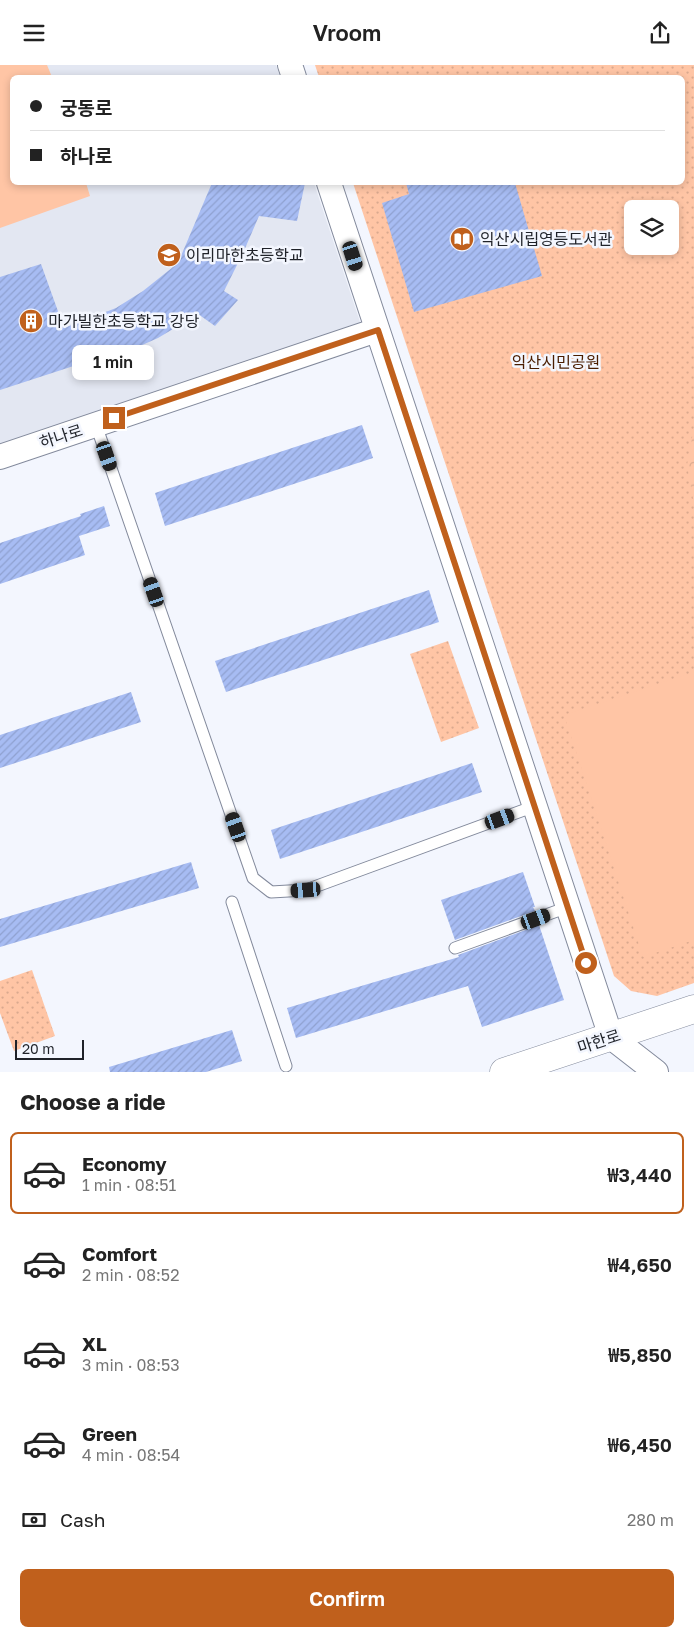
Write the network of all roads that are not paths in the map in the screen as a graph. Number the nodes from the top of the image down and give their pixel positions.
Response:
1 (330, 185) edge
2 (378, 330) junction
3 (96, 425) junction
4 (0, 457) edge
5 (535, 806) junction
6 (232, 902) dead end
7 (568, 907) junction
8 (455, 948) dead end
9 (694, 1009) edge
10 (611, 1037) junction
11 (286, 1066) dead end
12 (504, 1072) edge
13 (656, 1072) edge

1 - 2 street
2 - 3 street, 하나로
2 - 5 street
3 - 4 street, 하나로
3 - 5 lane
5 - 7 street
6 - 11 lane
7 - 8 lane
7 - 10 street
9 - 10 street, 마한로
10 - 12 street, 마한로
10 - 13 street

